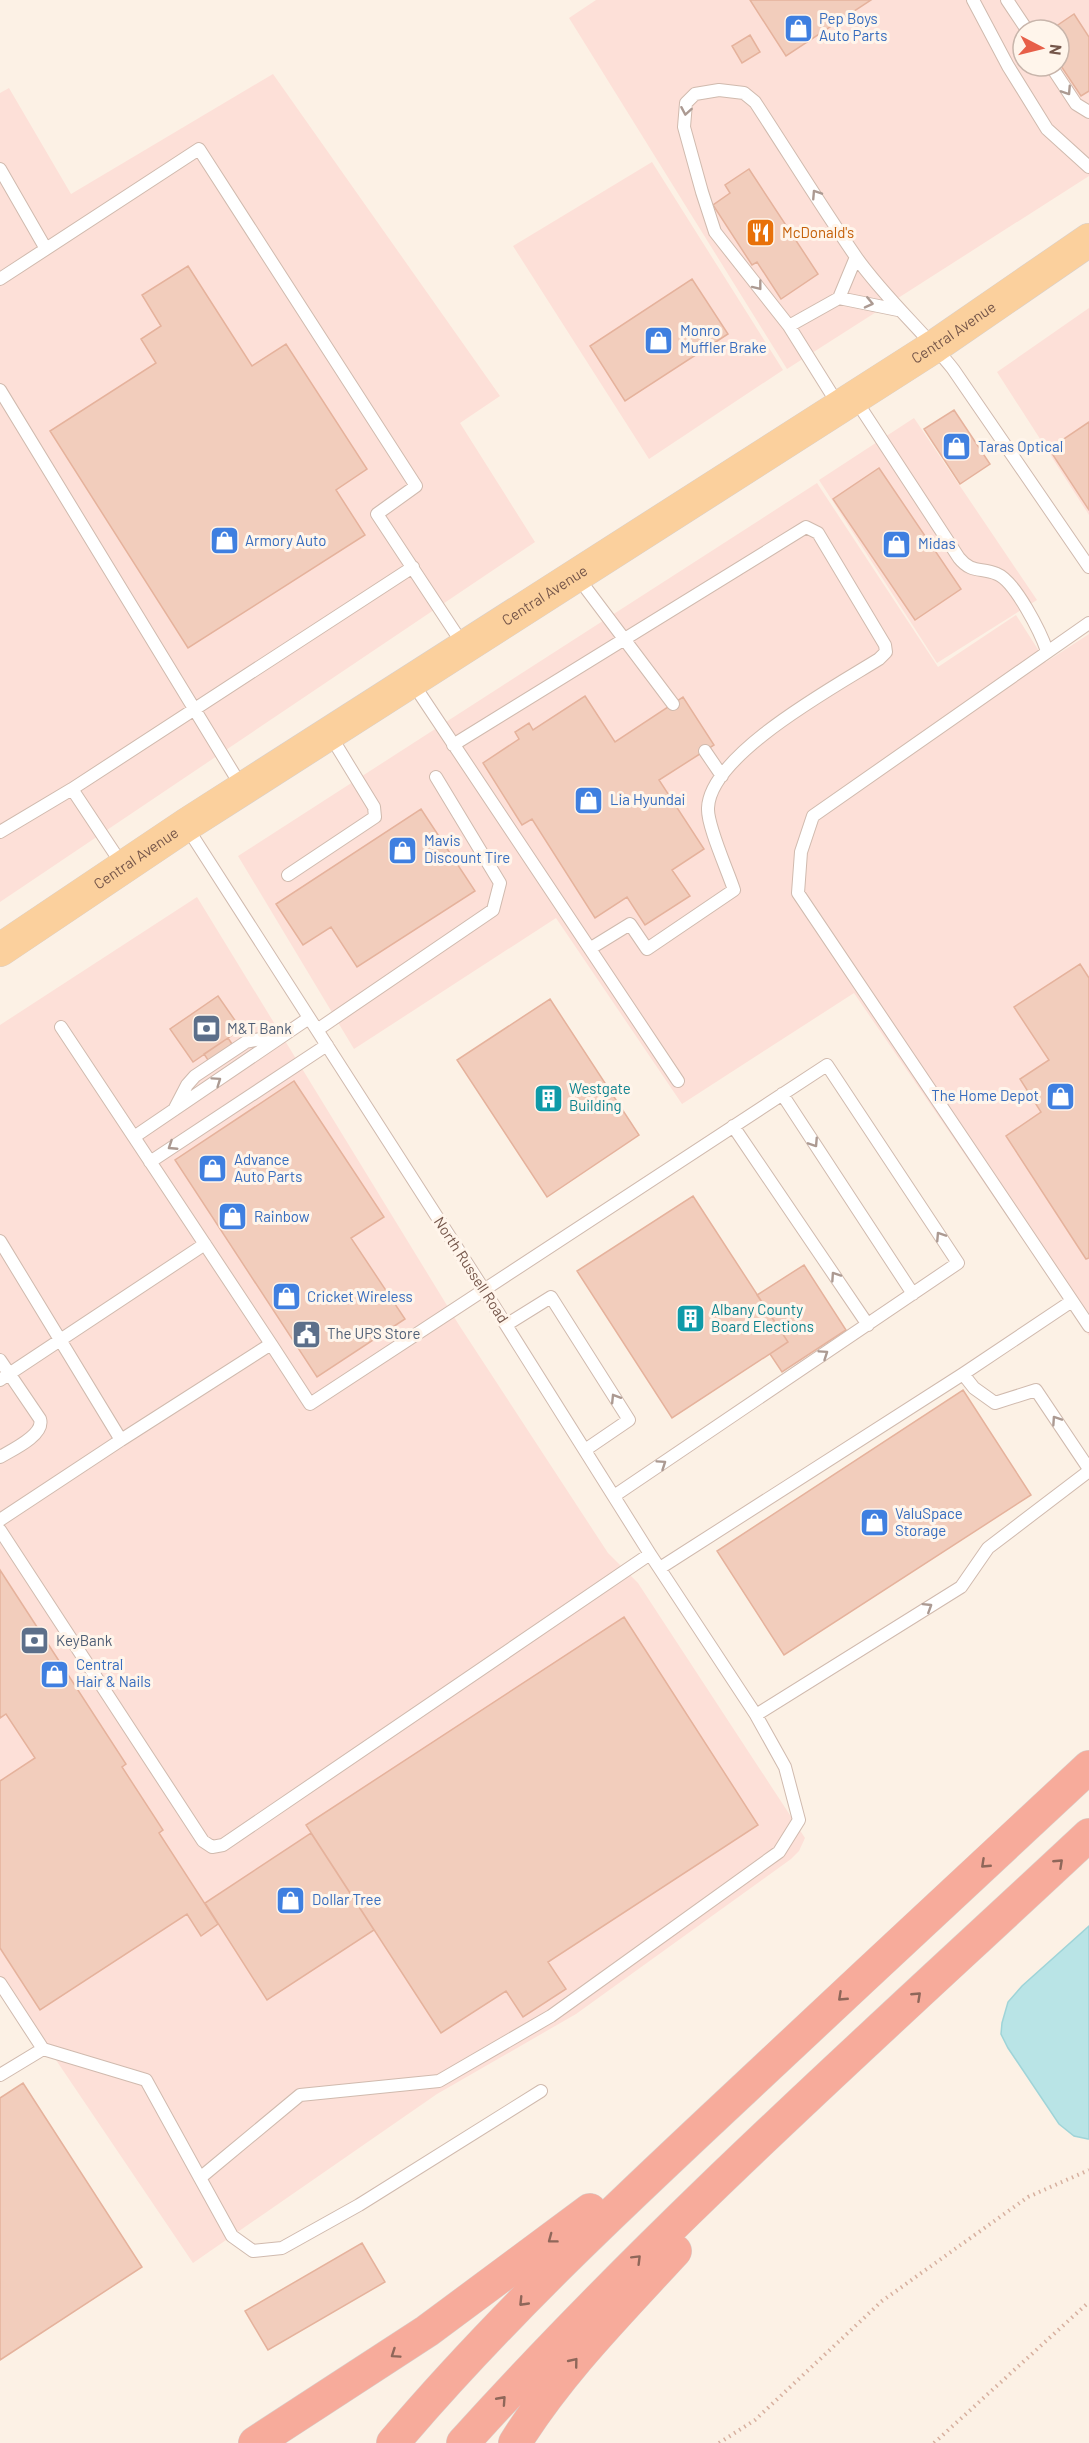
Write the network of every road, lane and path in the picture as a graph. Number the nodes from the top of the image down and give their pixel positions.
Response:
1 (974, 0) edge
2 (1007, 0) edge
3 (1019, 18) edge
4 (1059, 78) edge
5 (1089, 112) edge
6 (1089, 167) edge
7 (0, 169) edge
8 (1089, 240) edge
9 (46, 249) junction
10 (856, 257) junction
11 (0, 279) edge
12 (839, 298) junction
13 (898, 310) junction
14 (789, 326) junction
15 (935, 346) junction
16 (0, 390) edge
17 (847, 403) junction
18 (412, 567) junction
19 (1089, 567) edge
20 (575, 574) junction
21 (1089, 623) edge
22 (624, 640) junction
23 (465, 647) junction
24 (1047, 651) junction
25 (411, 681) junction
26 (673, 704) dead end
27 (195, 710) junction
28 (329, 734) junction
29 (453, 745) junction
30 (705, 751) dead end
31 (722, 776) junction
32 (436, 777) dead end
33 (72, 789) junction
34 (243, 789) junction
35 (186, 825) junction
36 (0, 832) edge
37 (123, 867) junction
38 (288, 875) dead end
39 (591, 948) junction
40 (0, 950) edge
41 (309, 1018) junction
42 (61, 1027) dead end
43 (317, 1030) junction
44 (327, 1045) junction
45 (678, 1081) dead end
46 (782, 1094) junction
47 (733, 1126) junction
48 (134, 1137) junction
49 (150, 1162) junction
50 (0, 1241) edge
51 (205, 1244) junction
52 (484, 1290) junction
53 (914, 1294) junction
54 (1072, 1301) junction
55 (506, 1325) junction
56 (868, 1325) junction
57 (1089, 1326) edge
58 (60, 1339) junction
59 (271, 1344) junction
60 (0, 1360) edge
61 (963, 1374) junction
62 (5, 1377) edge
63 (120, 1440) junction
64 (585, 1450) junction
65 (0, 1457) edge
66 (1089, 1470) edge
67 (614, 1496) junction
68 (0, 1520) edge
69 (0, 1530) edge
70 (650, 1554) junction
71 (660, 1568) junction
72 (756, 1715) junction
73 (1089, 1767) edge
74 (1089, 1835) edge
75 (0, 1983) edge
76 (881, 2030) junction
77 (43, 2049) junction
78 (0, 2074) edge
79 (542, 2091) dead end
80 (716, 2115) junction
81 (1089, 2170) edge
82 (200, 2178) junction
83 (1089, 2302) edge
84 (255, 2443) edge
85 (393, 2443) edge
86 (463, 2443) edge
87 (515, 2443) edge
88 (718, 2443) edge
89 (934, 2443) edge

1 - 6 lane
2 - 3 lane
4 -> 5 lane
7 - 9 lane
8 - 15 main road, Central Avenue
9 - 11 lane
9 - 18 lane
10 - 12 lane
10 - 13 lane
10 -> 14 lane
12 -> 13 lane
12 - 14 lane
13 - 15 lane
14 - 17 lane
15 - 17 main road, Central Avenue
15 - 19 lane
16 - 27 lane
17 - 20 main road, Central Avenue
17 - 24 lane
18 - 23 lane
18 - 27 lane
20 - 22 lane
20 - 23 main road, Central Avenue
21 - 24 lane
22 - 26 lane
22 - 29 lane
22 - 31 lane
23 - 25 main road, Central Avenue
24 - 54 lane
25 - 28 main road, Central Avenue
25 - 29 lane
27 - 33 lane
27 - 34 lane
28 - 34 main road, Central Avenue
28 - 38 lane
29 - 39 lane
30 - 31 lane
31 - 39 lane
32 - 43 lane
33 - 36 lane
33 - 37 lane
34 - 35 main road, Central Avenue
35 - 37 main road, Central Avenue
35 - 41 lane, North Russell Road
37 - 40 main road, Central Avenue
39 - 45 lane
41 - 43 lane, North Russell Road
48 -> 41 lane
42 - 48 lane
43 - 44 lane, North Russell Road
44 -> 49 lane
44 - 52 lane, North Russell Road
46 - 47 lane
46 -> 53 lane
53 -> 46 lane
47 - 52 lane
56 -> 47 lane
48 - 49 lane
49 - 51 lane
50 - 58 lane
51 - 58 lane
51 - 59 lane
52 - 55 lane, North Russell Road
52 - 59 lane
53 - 56 lane
54 - 57 lane
54 - 61 lane
55 - 64 lane, North Russell Road
64 -> 55 lane
67 -> 56 lane
58 - 62 lane
58 - 63 lane
59 - 63 lane
60 - 62 lane
66 -> 61 lane
61 - 71 lane
62 - 65 lane
63 - 68 lane
64 - 67 lane, North Russell Road
72 -> 66 lane
67 - 70 lane, North Russell Road
69 - 70 lane
70 - 71 lane, North Russell Road
71 - 72 lane, North Russell Road
72 - 82 lane, North Russell Road
73 -> 80 highway
76 -> 74 highway
75 - 77 lane
86 -> 76 highway
87 -> 76 highway
77 - 78 lane
77 - 82 lane
79 - 82 lane
80 -> 84 highway
80 -> 85 highway
81 - 88 path
83 - 89 path

